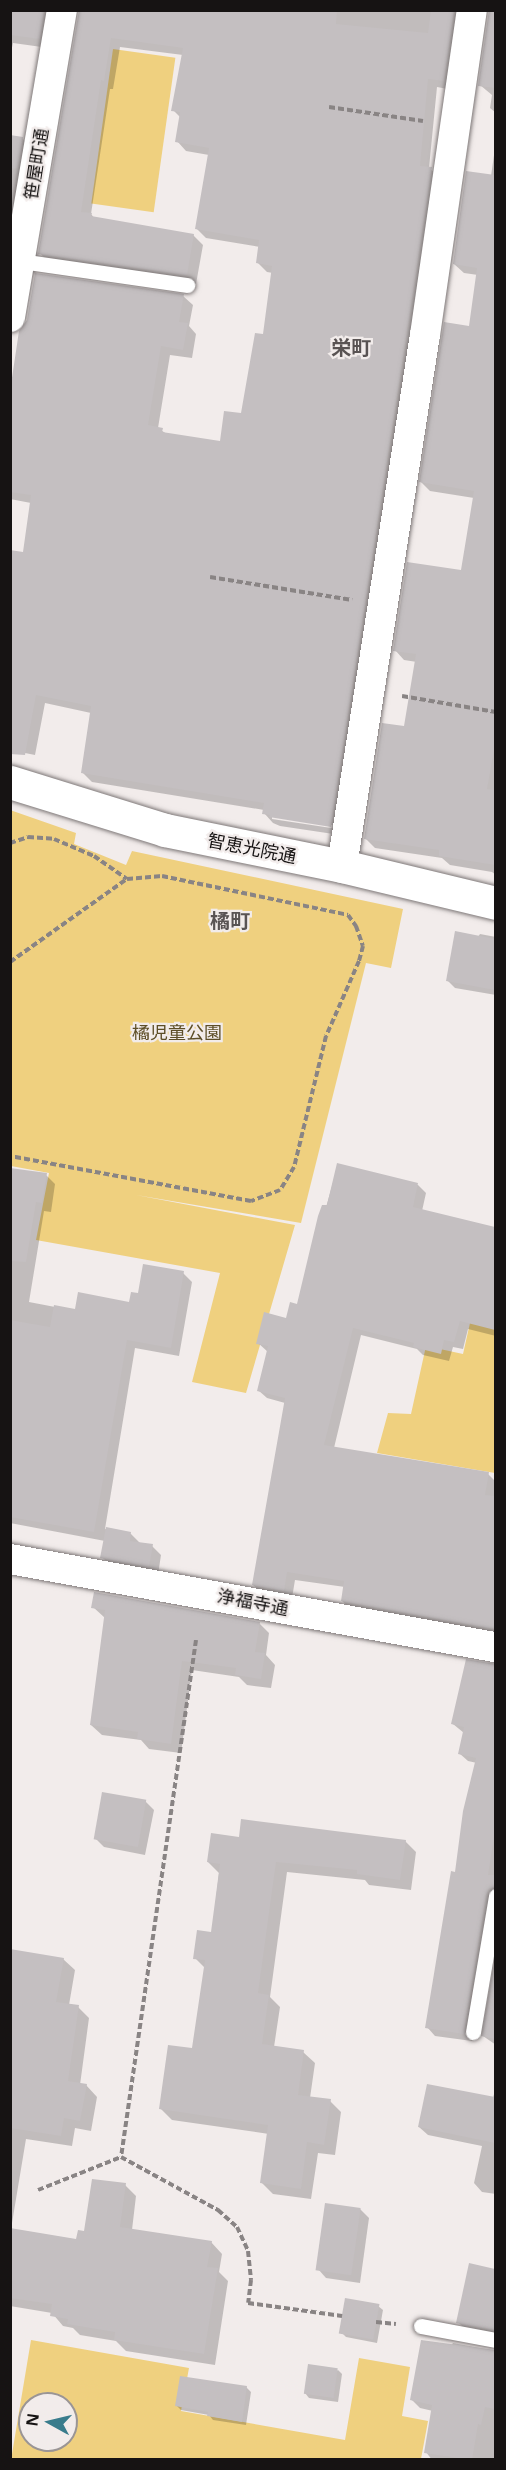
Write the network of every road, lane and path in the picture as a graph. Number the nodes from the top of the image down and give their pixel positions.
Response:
1 (62, 10) edge
2 (472, 10) edge
3 (329, 107) dead end
4 (456, 126) junction
5 (20, 261) junction
6 (187, 285) dead end
7 (10, 317) edge
8 (210, 576) dead end
9 (382, 605) junction
10 (369, 691) junction
11 (495, 712) edge
12 (10, 782) edge
13 (10, 843) edge
14 (342, 866) junction
15 (128, 879) junction
16 (495, 903) edge
17 (10, 962) edge
18 (10, 1156) edge
19 (10, 1559) edge
20 (196, 1640) dead end
21 (495, 1647) edge
22 (495, 1896) edge
23 (473, 2032) dead end
24 (122, 2157) junction
25 (38, 2190) dead end
26 (342, 2316) dead end
27 (421, 2326) dead end
28 (495, 2340) edge

1 - 5 street, 笹屋町通
2 - 4 street
3 - 4 path
4 - 9 street
5 - 6 lane
5 - 7 street, 笹屋町通
8 - 9 path
9 - 10 street
10 - 11 path
10 - 14 street
12 - 14 street, 智恵光院通
13 - 15 path
14 - 16 street, 智恵光院通
15 - 17 path
15 - 18 path
19 - 21 street, 浄福寺通
20 - 24 path
22 - 23 lane
24 - 25 path
24 - 26 path
27 - 28 lane

